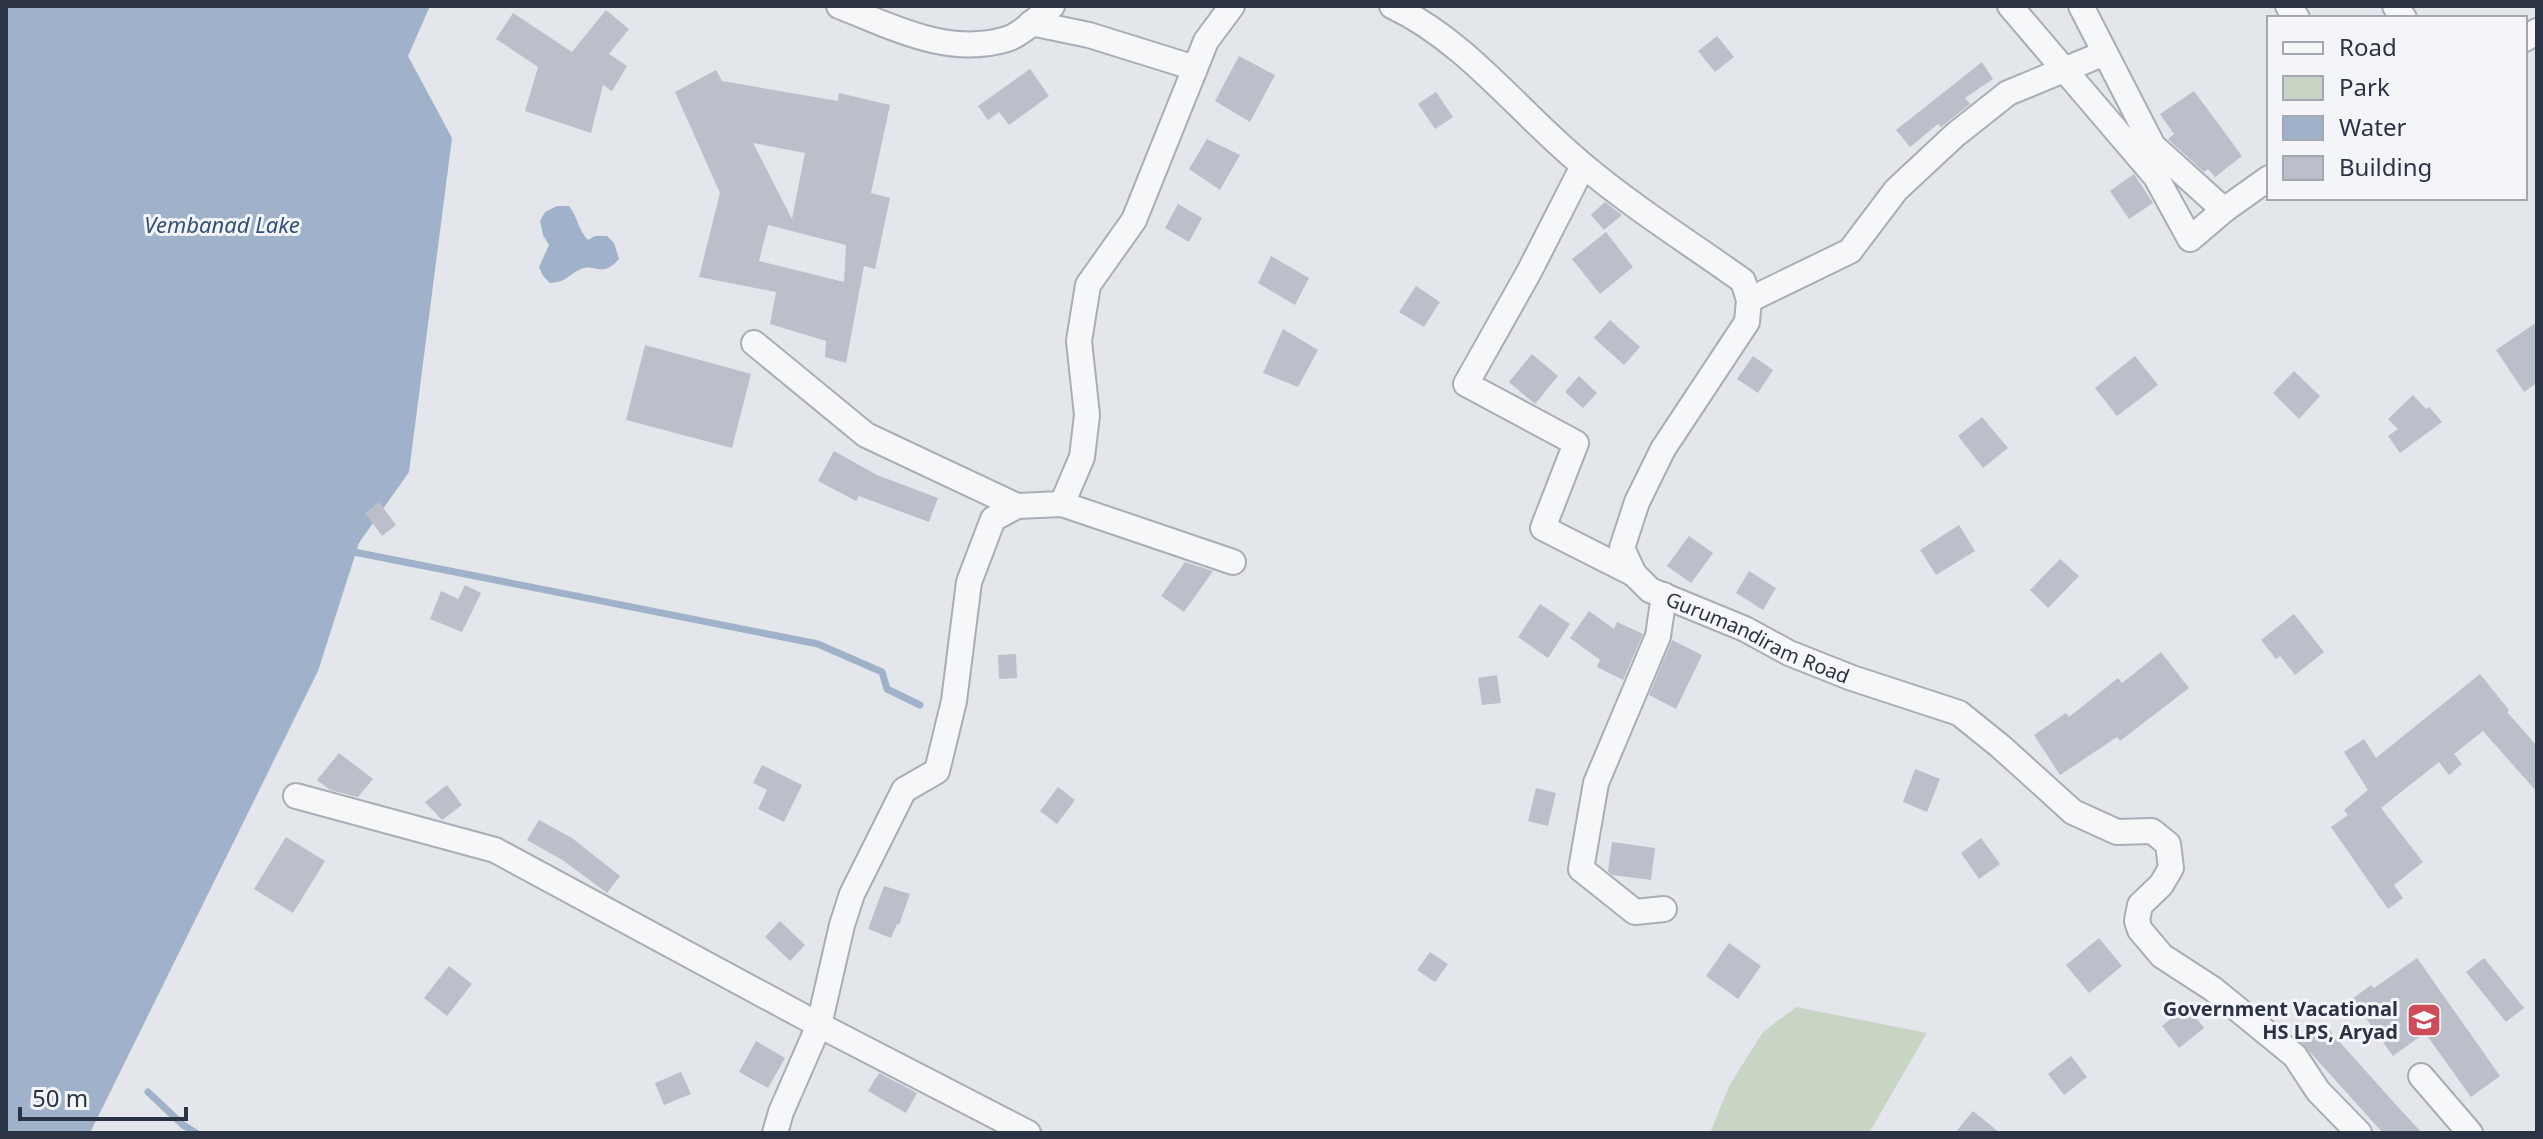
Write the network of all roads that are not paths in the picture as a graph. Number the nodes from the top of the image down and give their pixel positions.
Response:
1 (839, 6) edge
2 (1052, 6) edge
3 (1232, 6) edge
4 (1392, 6) edge
5 (2010, 6) edge
6 (2081, 6) edge
7 (1031, 23) junction
8 (2105, 53) junction
9 (1195, 68) junction
10 (2066, 69) junction
11 (1583, 166) junction
12 (2267, 179) edge
13 (2224, 210) junction
14 (1749, 300) junction
15 (754, 343) dead end
16 (1062, 504) junction
17 (1017, 506) junction
18 (1233, 562) dead end
19 (1634, 574) junction
20 (1664, 595) junction
21 (296, 796) dead end
22 (1664, 909) dead end
23 (819, 1025) junction
24 (2421, 1076) dead end
25 (775, 1133) edge
26 (1028, 1133) edge
27 (2359, 1133) edge
28 (2470, 1133) edge

1 - 7 street
2 - 7 street
3 - 9 street
4 - 11 street
5 - 10 street
6 - 8 street
7 - 9 street
8 - 10 street
8 - 13 street
9 - 16 street
10 - 13 street
10 - 14 street
11 - 14 street
11 - 19 street, Gurumandiram Road
12 - 13 street
14 - 19 street
15 - 17 street
16 - 17 street
16 - 18 street
17 - 23 street
19 - 20 street, Gurumandiram Road
20 - 22 street
20 - 27 street, Gurumandiram Road
21 - 23 street
23 - 25 street
23 - 26 street
24 - 28 street

